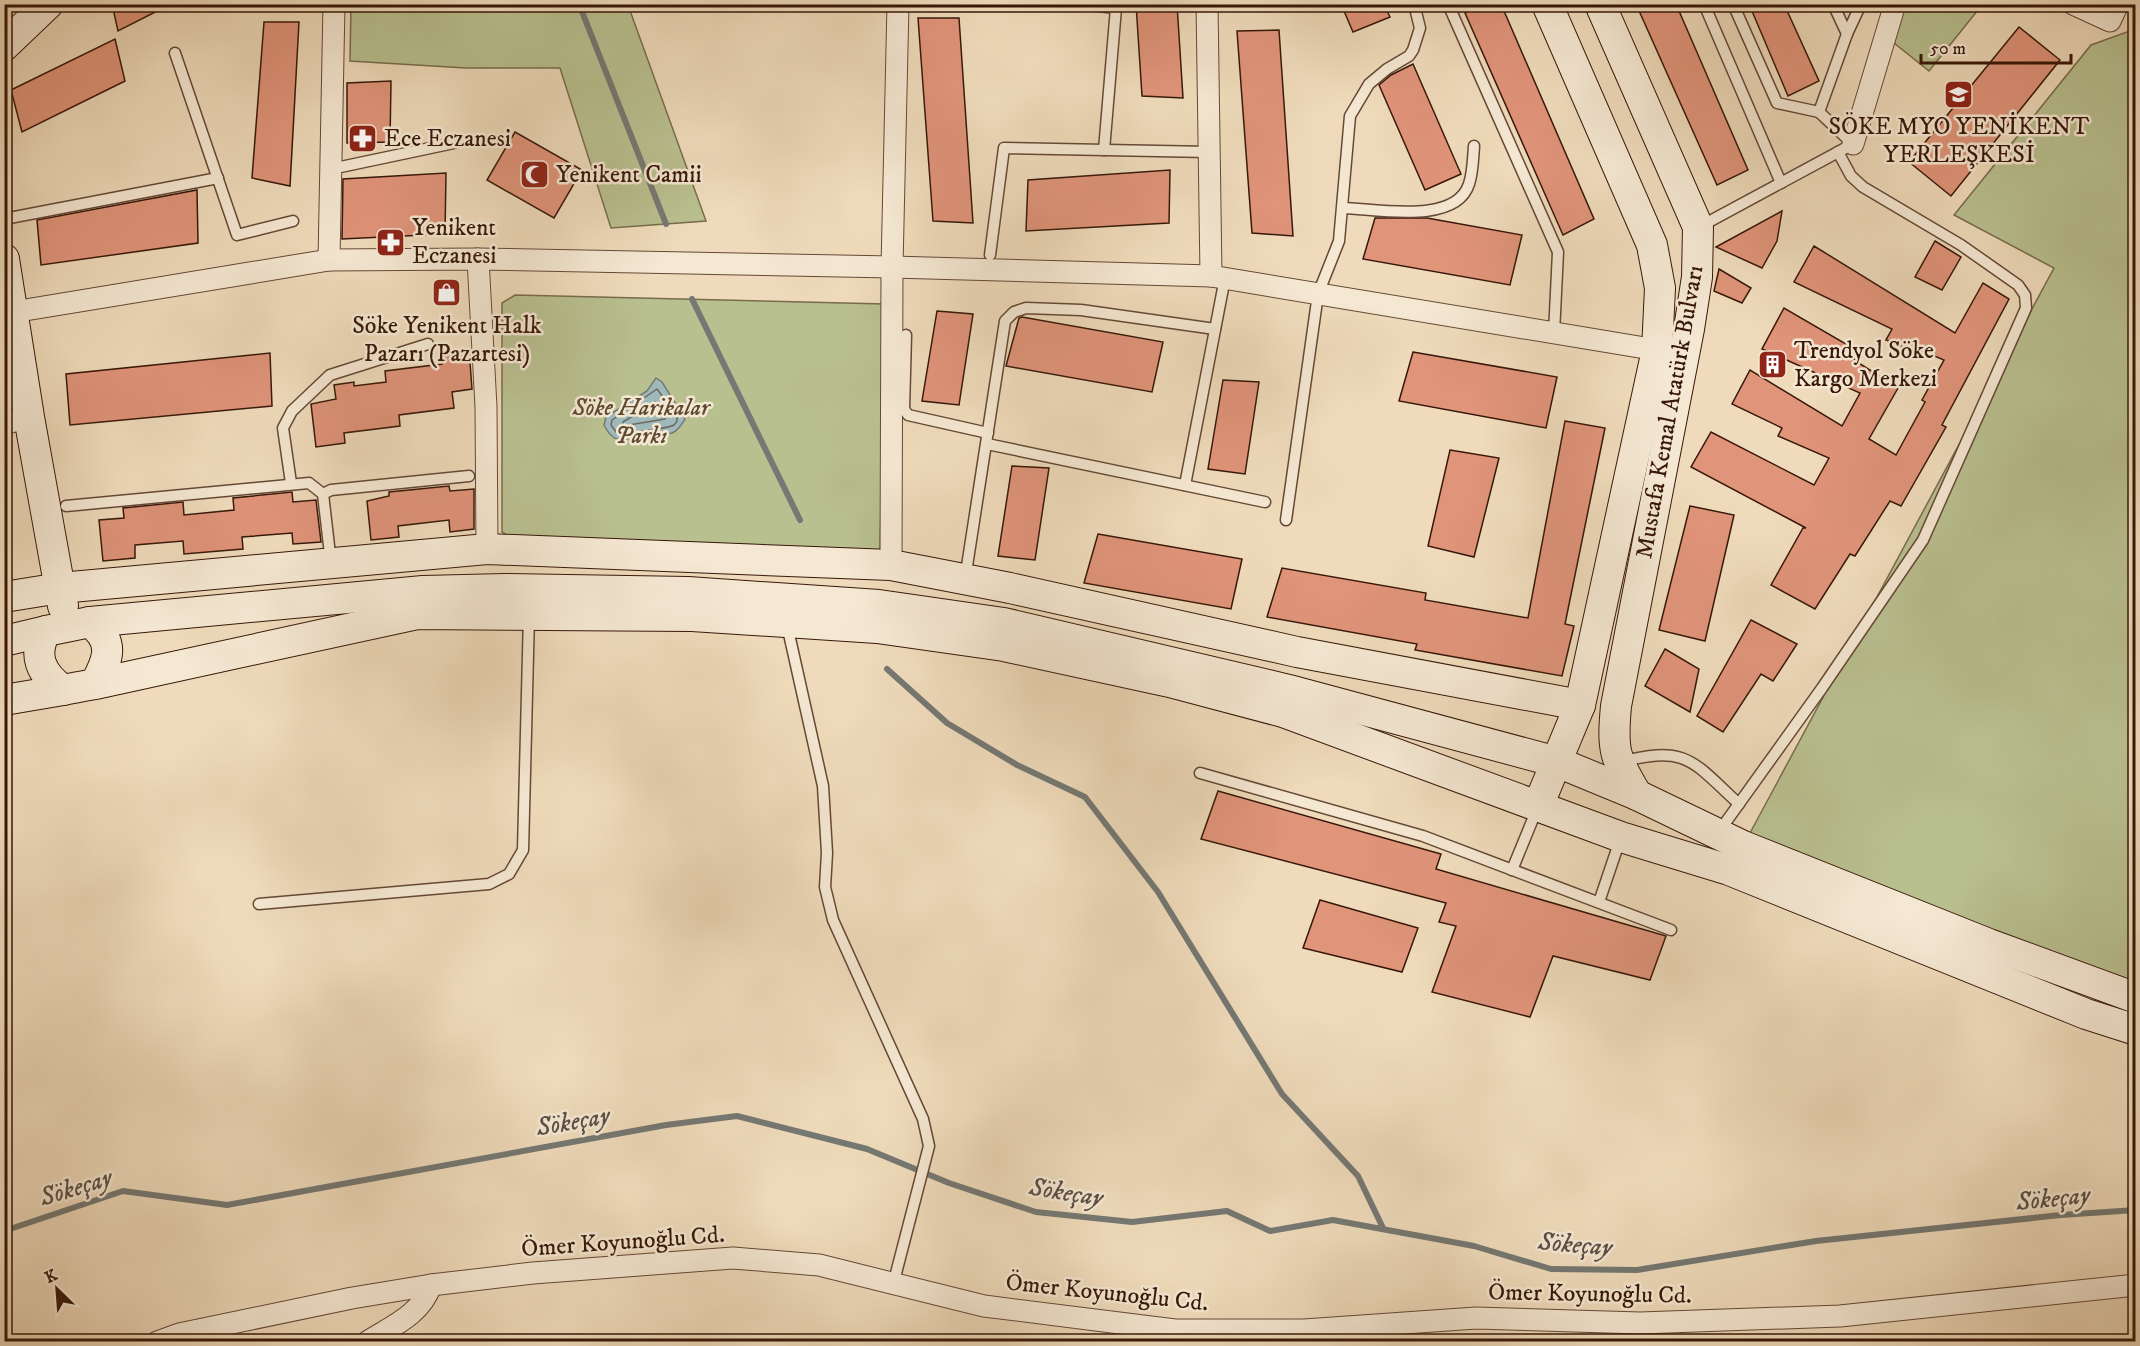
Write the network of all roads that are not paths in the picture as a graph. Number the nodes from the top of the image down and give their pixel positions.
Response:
1 (48, 4) edge
2 (334, 4) edge
3 (898, 4) edge
4 (1080, 4) edge
5 (1207, 4) edge
6 (1414, 4) edge
7 (1448, 4) edge
8 (1547, 4) edge
9 (1600, 4) edge
10 (1704, 4) edge
11 (1733, 4) edge
12 (1833, 4) edge
13 (1861, 4) edge
14 (1895, 4) edge
15 (2073, 4) edge
16 (2118, 4) edge
17 (1847, 34) junction
18 (4, 46) edge
19 (175, 53) dead end
20 (1819, 112) junction
21 (454, 143) dead end
22 (1474, 146) dead end
23 (1845, 148) junction
24 (1104, 150) junction
25 (1209, 152) junction
26 (331, 169) junction
27 (218, 178) junction
28 (1781, 183) junction
29 (1344, 207) junction
30 (4, 219) edge
31 (293, 221) dead end
32 (1698, 227) junction
33 (990, 255) dead end
34 (1654, 257) junction
35 (478, 259) junction
36 (4, 260) edge
37 (329, 260) junction
38 (892, 267) junction
39 (1218, 277) junction
40 (1318, 294) junction
41 (1215, 329) junction
42 (12, 330) edge
43 (1554, 333) junction
44 (906, 335) dead end
45 (428, 344) dead end
46 (1657, 350) junction
47 (17, 420) edge
48 (987, 439) junction
49 (469, 476) dead end
50 (291, 483) junction
51 (1185, 485) junction
52 (323, 494) junction
53 (1265, 502) dead end
54 (66, 506) dead end
55 (1286, 520) dead end
56 (487, 549) junction
57 (332, 563) junction
58 (891, 565) junction
59 (965, 579) junction
60 (60, 588) junction
61 (4, 597) edge
62 (529, 615) junction
63 (787, 622) junction
64 (67, 627) junction
65 (4, 641) edge
66 (95, 684) junction
67 (63, 690) junction
68 (4, 700) edge
69 (1580, 705) junction
70 (1557, 762) junction
71 (1617, 763) junction
72 (1200, 773) dead end
73 (1637, 795) junction
74 (1739, 804) junction
75 (1538, 806) junction
76 (1718, 834) junction
77 (1621, 837) junction
78 (1512, 870) junction
79 (1599, 902) junction
80 (259, 904) dead end
81 (1671, 930) dead end
82 (2136, 998) edge
83 (2136, 1030) edge
84 (894, 1281) junction
85 (2136, 1285) edge
86 (431, 1286) junction
87 (157, 1341) edge
88 (367, 1341) edge

1 - 18 main road
2 - 26 street
3 - 38 street
4 - 24 lane
5 - 25 street
6 - 29 lane
7 - 43 lane
8 - 34 main road, Mustafa Kemal Atatürk Bulvarı
9 - 32 main road, Mustafa Kemal Atatürk Bulvarı
10 - 28 lane
11 - 20 lane
12 - 17 lane
13 - 17 lane
14 - 23 street
15 - 16 street
17 - 20 lane
19 - 27 lane
20 - 23 lane
21 - 26 lane
22 - 29 lane
23 - 28 lane
23 - 74 lane
24 - 25 lane
24 - 33 lane
25 - 39 street
26 - 37 street
27 - 30 lane
27 - 31 lane
28 - 32 lane
29 - 40 lane
32 - 34 main road
32 - 71 main road, Mustafa Kemal Atatürk Bulvarı
34 - 46 main road, Mustafa Kemal Atatürk Bulvarı
35 - 37 street
35 - 38 street
35 - 56 street
36 - 42 main road
37 - 42 street
38 - 39 street
38 - 58 street
39 - 40 street
39 - 41 lane
40 - 43 street
40 - 55 lane
41 - 48 lane
41 - 51 lane
42 - 47 main road
43 - 46 street
44 - 48 lane
45 - 50 lane
46 - 69 main road, Mustafa Kemal Atatürk Bulvarı
47 - 60 main road
48 - 51 lane
48 - 59 lane
49 - 52 lane
50 - 52 lane
50 - 54 lane
51 - 53 lane
52 - 57 lane
56 - 57 main road
56 - 58 main road
57 - 60 main road
58 - 59 main road
59 - 69 main road
60 - 61 main road
60 - 64 main road
62 - 63 main road
62 - 66 main road
62 - 80 lane
63 - 75 main road
63 - 84 lane
64 - 65 main road
64 - 66 main road
64 - 67 main road
64 - 70 main road
66 - 67 main road
67 - 68 main road
69 - 70 main road, Mustafa Kemal Atatürk Bulvarı
70 - 73 main road
70 - 75 main road, Mustafa Kemal Atatürk Bulvarı
71 - 73 main road, Mustafa Kemal Atatürk Bulvarı
71 - 74 lane
72 - 78 lane
73 - 76 main road
73 - 77 main road
74 - 76 lane
75 - 77 main road
75 - 78 lane
76 - 82 main road
77 - 79 lane
77 - 83 main road
78 - 79 lane
79 - 81 lane
84 - 85 street, Ömer Koyunoğlu Cd.
84 - 86 street, Ömer Koyunoğlu Cd.
86 - 87 street, Ömer Koyunoğlu Cd.
86 - 88 street

